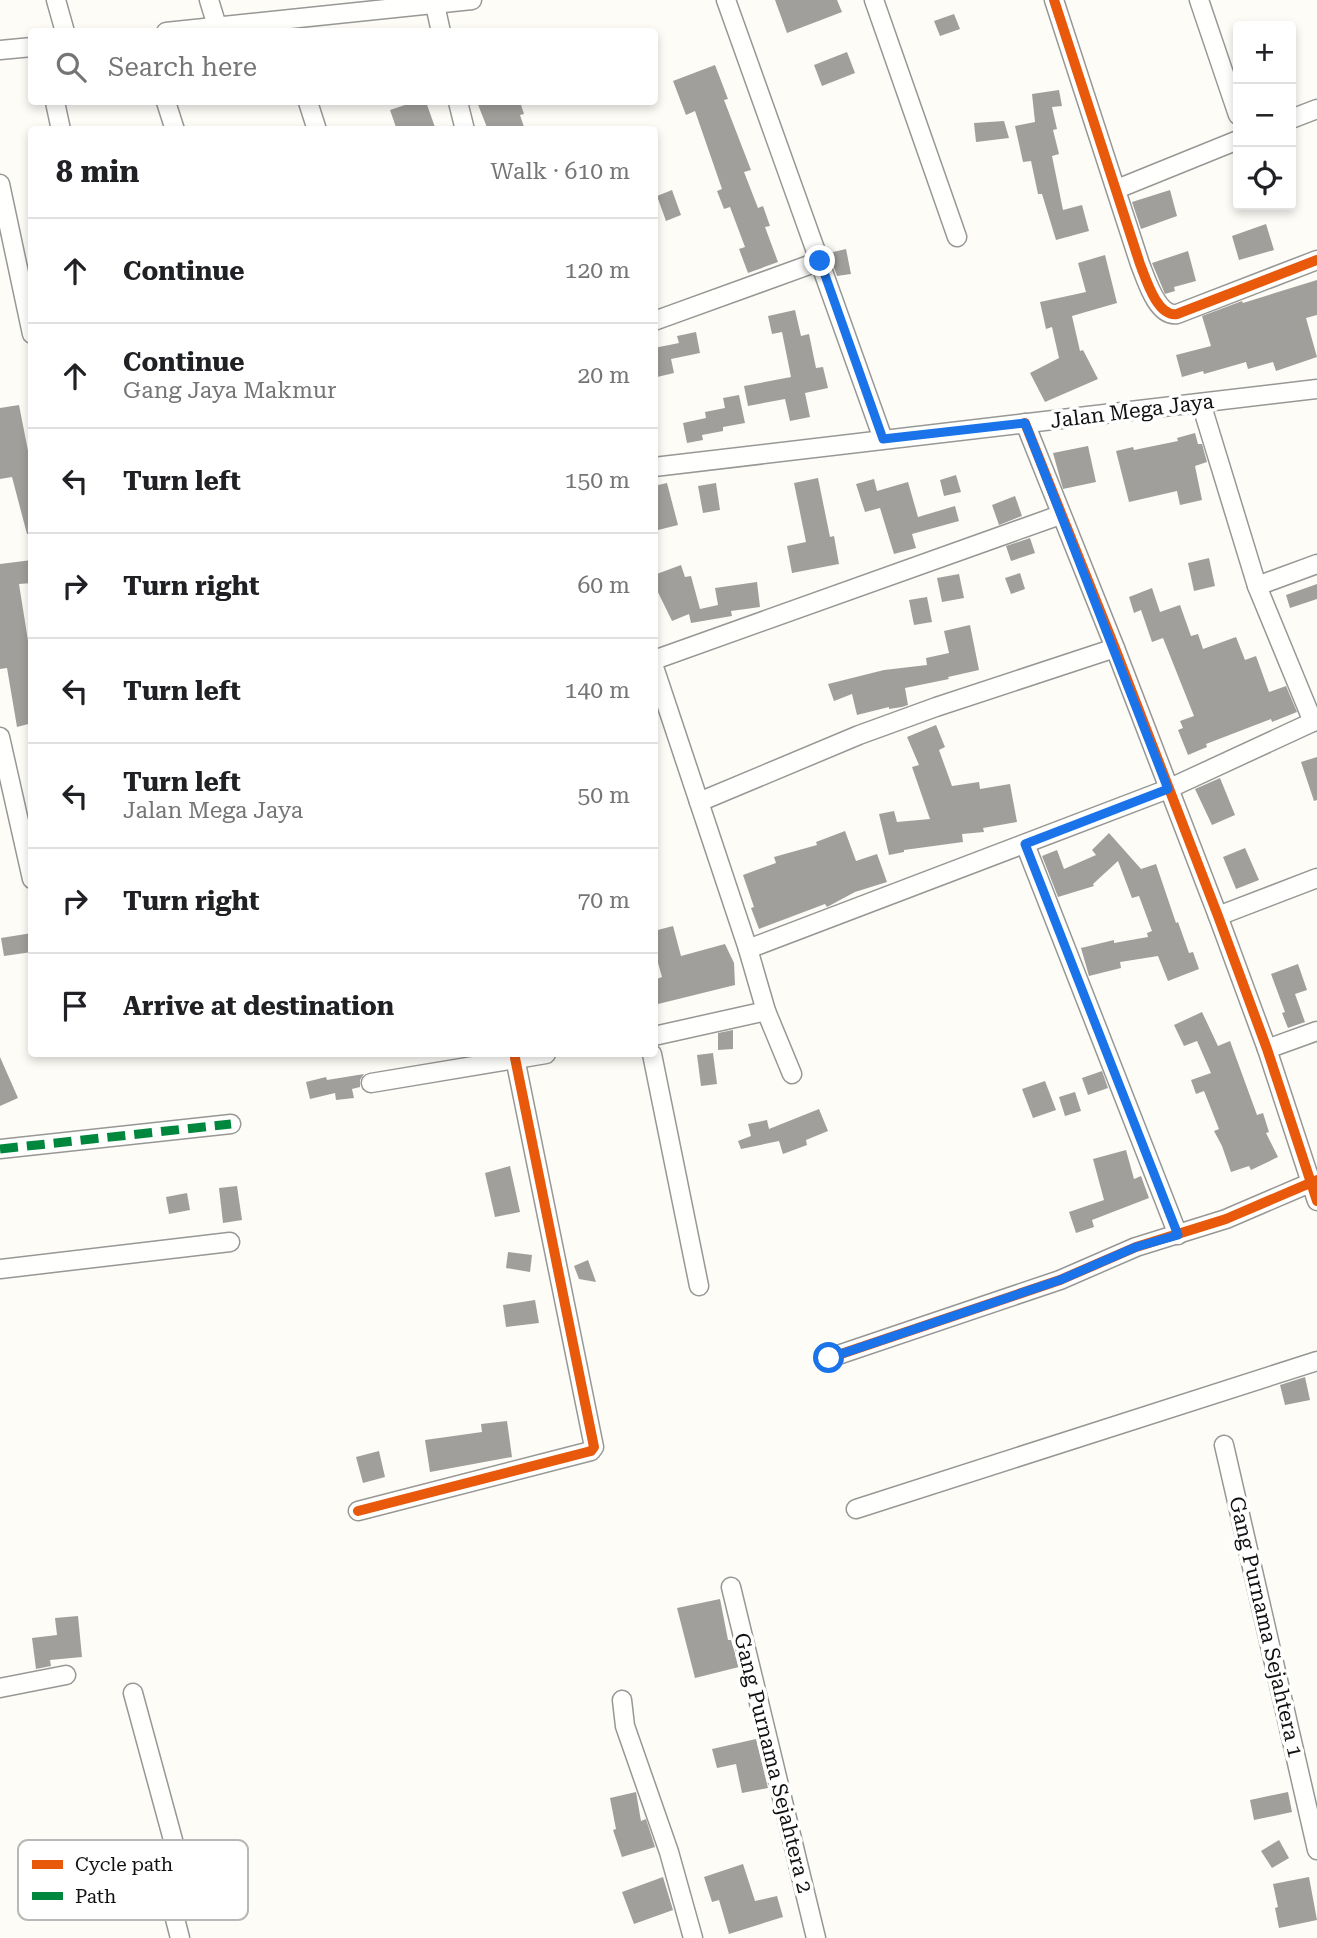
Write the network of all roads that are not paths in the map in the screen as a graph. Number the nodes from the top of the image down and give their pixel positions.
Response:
1 (55, 0) edge
2 (209, 0) edge
3 (472, 0) edge
4 (726, 0) edge
5 (874, 0) edge
6 (1054, 0) edge
7 (1199, 0) edge
8 (435, 5) junction
9 (281, 25) edge
10 (217, 26) junction
11 (64, 28) edge
12 (200, 28) edge
13 (440, 28) edge
14 (28, 47) edge
15 (0, 50) edge
16 (1233, 100) edge
17 (56, 105) edge
18 (167, 105) edge
19 (309, 105) edge
20 (459, 105) edge
21 (1317, 109) edge
22 (1296, 117) edge
23 (60, 126) edge
24 (174, 126) edge
25 (316, 126) edge
26 (464, 126) edge
27 (1233, 142) edge
28 (0, 184) edge
29 (1117, 189) junction
30 (957, 237) dead end
31 (1317, 260) edge
32 (820, 261) junction
33 (28, 315) edge
34 (658, 318) edge
35 (1317, 389) edge
36 (1201, 403) junction
37 (1025, 423) junction
38 (883, 439) junction
39 (658, 467) edge
40 (1060, 514) junction
41 (1317, 564) edge
42 (1257, 586) junction
43 (1115, 648) junction
44 (658, 659) edge
45 (658, 679) edge
46 (1315, 721) edge
47 (0, 737) edge
48 (1168, 789) junction
49 (699, 802) junction
50 (1025, 844) junction
51 (28, 861) edge
52 (1317, 878) edge
53 (1218, 916) junction
54 (748, 949) junction
55 (765, 1011) junction
56 (1317, 1031) edge
57 (658, 1034) edge
58 (1267, 1049) junction
59 (523, 1057) edge
60 (653, 1057) edge
61 (515, 1058) junction
62 (792, 1074) dead end
63 (371, 1083) dead end
64 (231, 1124) dead end
65 (0, 1149) edge
66 (1314, 1181) edge
67 (1317, 1201) edge
68 (1178, 1235) junction
69 (230, 1242) dead end
70 (0, 1269) edge
71 (699, 1286) dead end
72 (829, 1358) dead end
73 (1317, 1361) edge
74 (1224, 1446) dead end
75 (856, 1508) dead end
76 (358, 1511) dead end
77 (731, 1587) dead end
78 (66, 1675) dead end
79 (0, 1688) edge
80 (133, 1693) dead end
81 (622, 1700) dead end
82 (173, 1840) edge
83 (1317, 1850) edge
84 (175, 1920) edge
85 (180, 1938) edge
86 (693, 1938) edge
87 (816, 1938) edge

1 - 11 street
2 - 10 street
3 - 8 street
4 - 32 street
5 - 30 street
6 - 29 street
7 - 16 street
8 - 9 street
8 - 13 street
9 - 10 street
10 - 12 street
14 - 15 street
17 - 23 street
18 - 24 street
19 - 25 street
20 - 26 street
21 - 22 street
27 - 29 street
28 - 33 street
29 - 31 street
32 - 34 street
32 - 38 street
35 - 36 street, Jalan Mega Jaya
36 - 37 street, Jalan Mega Jaya
36 - 42 street
37 - 38 street, Jalan Mega Jaya
37 - 40 street
38 - 39 street, Jalan Mega Jaya
40 - 43 street
40 - 44 street
41 - 42 street
42 - 46 street
43 - 48 street
43 - 49 street
45 - 49 street
46 - 48 street
47 - 51 street
48 - 50 street
48 - 53 street
49 - 54 street
50 - 54 street
50 - 68 street
52 - 53 street
53 - 58 street
54 - 55 street
55 - 57 street
55 - 62 street
56 - 58 street
58 - 66 street
59 - 61 street
60 - 71 street
61 - 63 street
61 - 76 street
64 - 65 street
66 - 67 street
66 - 68 street
68 - 72 street
69 - 70 street
73 - 75 street
74 - 83 street, Gang Purnama Sejahtera 1
77 - 87 street, Gang Purnama Sejahtera 2
78 - 79 street
80 - 82 street
81 - 86 street
84 - 85 street

